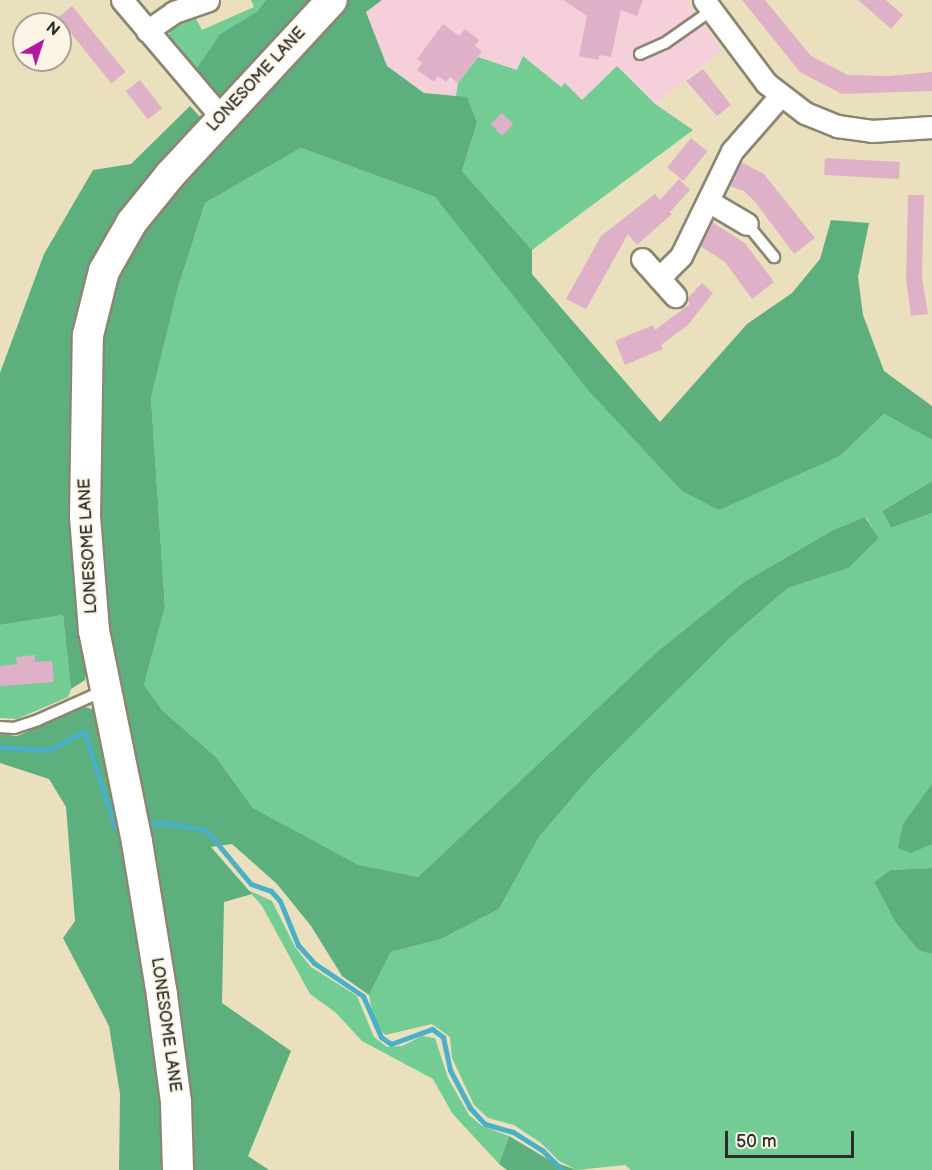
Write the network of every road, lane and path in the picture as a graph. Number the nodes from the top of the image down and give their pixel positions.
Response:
1 (122, 0) edge
2 (208, 0) edge
3 (332, 0) edge
4 (708, 5) edge
5 (147, 31) junction
6 (640, 54) dead end
7 (780, 96) junction
8 (222, 118) junction
9 (932, 127) edge
10 (708, 201) junction
11 (747, 224) joint
12 (774, 257) dead end
13 (642, 259) dead end
14 (659, 278) junction
15 (675, 296) dead end
16 (103, 691) junction
17 (0, 727) edge
18 (178, 1170) edge

1 - 5 street
2 - 5 street
3 - 8 street, LONESOME LANE
4 - 6 lane
4 - 7 street
5 - 8 street
7 - 9 street
7 - 10 street
8 - 16 street, LONESOME LANE
10 - 11 street
10 - 14 street
11 - 12 lane
13 - 14 street
14 - 15 street
16 - 17 lane
16 - 18 street, LONESOME LANE

